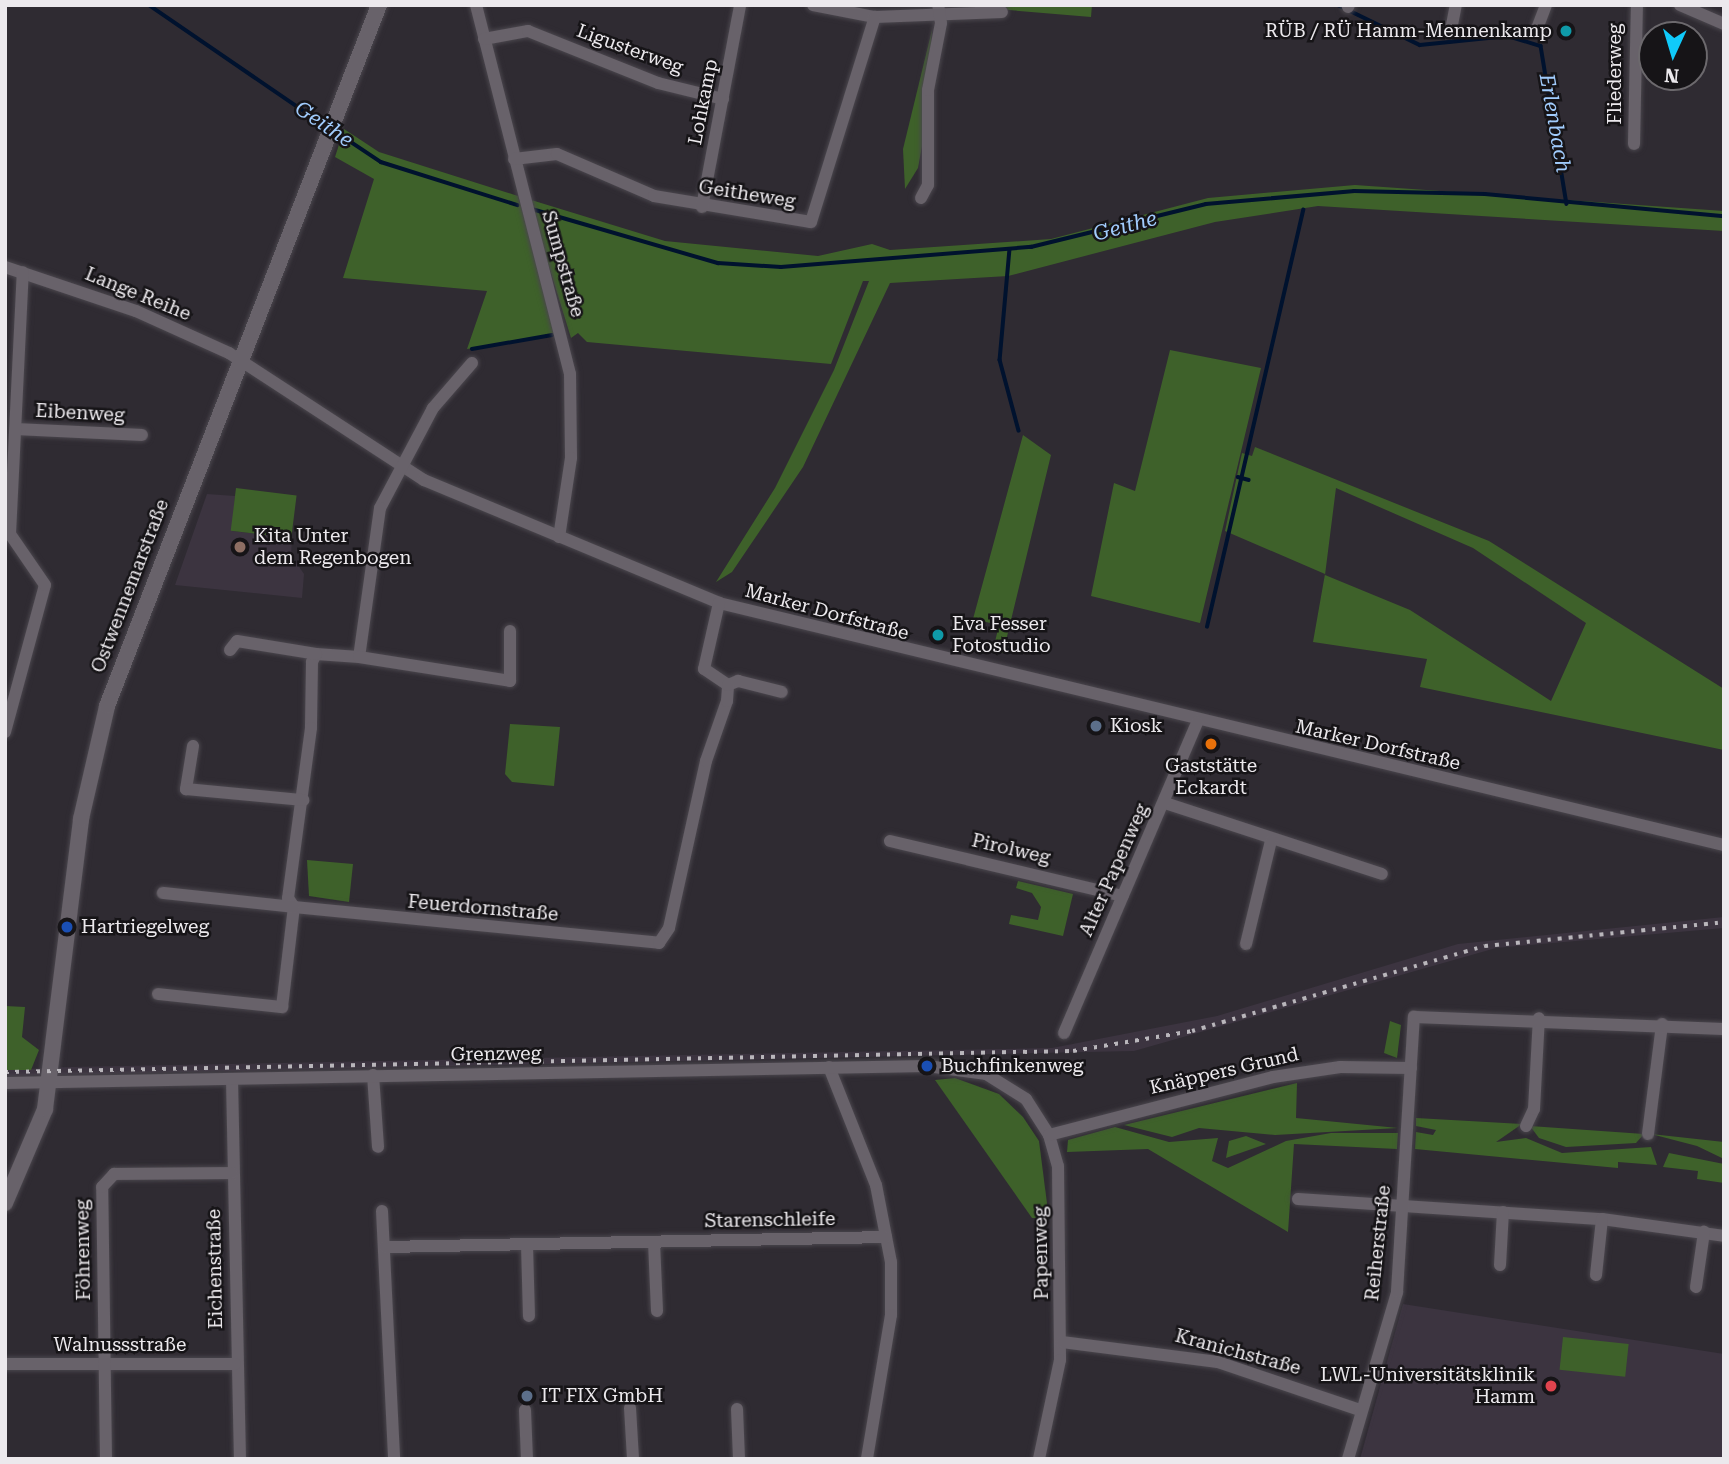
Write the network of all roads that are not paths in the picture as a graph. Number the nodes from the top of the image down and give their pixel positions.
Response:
1 (379, 5) edge
2 (476, 5) edge
3 (740, 5) edge
4 (813, 5) edge
5 (1456, 5) edge
6 (1546, 5) edge
7 (1637, 5) edge
8 (1680, 5) edge
9 (938, 10) edge
10 (1002, 12) dead end
11 (875, 17) junction
12 (1724, 24) edge
13 (1538, 26) dead end
14 (1451, 30) dead end
15 (484, 38) junction
16 (723, 99) junction
17 (1634, 144) dead end
18 (514, 159) junction
19 (921, 198) dead end
20 (702, 207) junction
21 (5, 267) edge
22 (23, 272) junction
23 (246, 363) junction
24 (472, 363) dead end
25 (10, 371) edge
26 (16, 429) junction
27 (142, 435) dead end
28 (400, 467) junction
29 (559, 537) junction
30 (719, 603) junction
31 (510, 631) dead end
32 (230, 650) dead end
33 (316, 654) junction
34 (359, 657) junction
35 (727, 685) junction
36 (782, 692) dead end
37 (1197, 722) junction
38 (7, 732) edge
39 (5, 746) edge
40 (193, 747) dead end
41 (303, 800) junction
42 (1165, 803) junction
43 (890, 841) dead end
44 (1271, 841) junction
45 (1724, 845) edge
46 (1382, 874) dead end
47 (163, 893) dead end
48 (1124, 896) junction
49 (294, 907) junction
50 (1246, 944) dead end
51 (158, 994) dead end
52 (1539, 1018) junction
53 (1662, 1024) junction
54 (1724, 1029) edge
55 (1064, 1033) dead end
56 (829, 1068) junction
57 (1411, 1068) junction
58 (986, 1074) joint
59 (373, 1075) junction
60 (232, 1079) junction
61 (5, 1083) edge
62 (50, 1083) junction
63 (1526, 1126) dead end
64 (1648, 1134) dead end
65 (1049, 1135) junction
66 (379, 1147) dead end
67 (232, 1173) junction
68 (1298, 1199) dead end
69 (5, 1203) edge
70 (1403, 1205) junction
71 (382, 1211) dead end
72 (1503, 1212) junction
73 (1602, 1219) junction
74 (1704, 1232) junction
75 (1724, 1236) edge
76 (887, 1237) junction
77 (654, 1242) junction
78 (527, 1245) junction
79 (385, 1247) junction
80 (1500, 1265) dead end
81 (1596, 1275) dead end
82 (1696, 1287) dead end
83 (657, 1311) dead end
84 (529, 1316) dead end
85 (1062, 1342) junction
86 (5, 1364) edge
87 (235, 1364) junction
88 (104, 1366) junction
89 (630, 1408) dead end
90 (737, 1409) dead end
91 (525, 1410) dead end
92 (1360, 1410) junction
93 (106, 1459) edge
94 (240, 1459) edge
95 (394, 1459) edge
96 (527, 1459) edge
97 (633, 1459) edge
98 (739, 1459) edge
99 (867, 1459) edge
100 (1039, 1459) edge
101 (1348, 1459) edge

1 - 23 street, Ostwennemarstraße
2 - 15 street, Sumpstraße
3 - 16 street, Lohkamp
4 - 11 street
5 - 14 street
6 - 13 street
7 - 17 street, Fliederweg
8 - 12 street
9 - 10 street
9 - 11 street
9 - 19 street
11 - 20 street, Geitheweg
15 - 16 street, Ligusterweg
15 - 18 street, Sumpstraße
16 - 20 street, Lohkamp
18 - 20 street, Geitheweg
18 - 29 street, Sumpstraße
21 - 22 street, Lange Reihe
22 - 23 street, Lange Reihe
22 - 25 street
23 - 28 street, Marker Dorfstraße
23 - 62 street, Ostwennemarstraße
24 - 28 street
25 - 26 street
26 - 27 street, Eibenweg
26 - 38 street
28 - 29 street, Marker Dorfstraße
28 - 34 street
29 - 30 street, Marker Dorfstraße
30 - 35 street
30 - 37 street, Marker Dorfstraße
31 - 34 street
32 - 33 street
33 - 34 street
33 - 41 street
35 - 36 street
35 - 49 street, Feuerdornstraße
37 - 42 street, Alter Papenweg
37 - 45 street, Marker Dorfstraße
38 - 39 street
40 - 41 street
41 - 49 street
42 - 44 street
42 - 48 street, Alter Papenweg
43 - 48 street, Pirolweg
44 - 46 street
44 - 50 street
47 - 49 street
48 - 55 street, Alter Papenweg
49 - 51 street
52 - 53 street
52 - 57 street, Reiherstraße
52 - 63 street
53 - 54 street
53 - 64 street
56 - 58 street, Grenzweg
56 - 59 street, Grenzweg
56 - 76 street
57 - 65 street, Knäppers Grund
57 - 70 street, Reiherstraße
58 - 65 street, Papenweg
59 - 60 street, Grenzweg
59 - 66 street
60 - 62 street, Grenzweg
60 - 67 street, Eichenstraße
61 - 62 street, Grenzweg
62 - 69 street, Ostwennemarstraße
65 - 85 street, Papenweg
67 - 87 street, Eichenstraße
67 - 88 street, Föhrenweg
68 - 70 street
70 - 72 street
70 - 92 street, Reiherstraße
71 - 79 street
72 - 73 street
72 - 80 street
73 - 74 street
73 - 81 street
74 - 75 street
74 - 82 street
76 - 77 street, Starenschleife
76 - 99 street
77 - 78 street, Starenschleife
77 - 83 street
78 - 79 street, Starenschleife
78 - 84 street
79 - 95 street
85 - 92 street, Kranichstraße
85 - 100 street, Papenweg
86 - 88 street, Walnussstraße
87 - 88 street, Walnussstraße
87 - 94 street, Eichenstraße
88 - 93 street
89 - 97 street
90 - 98 street
91 - 96 street
92 - 101 street, Reiherstraße

